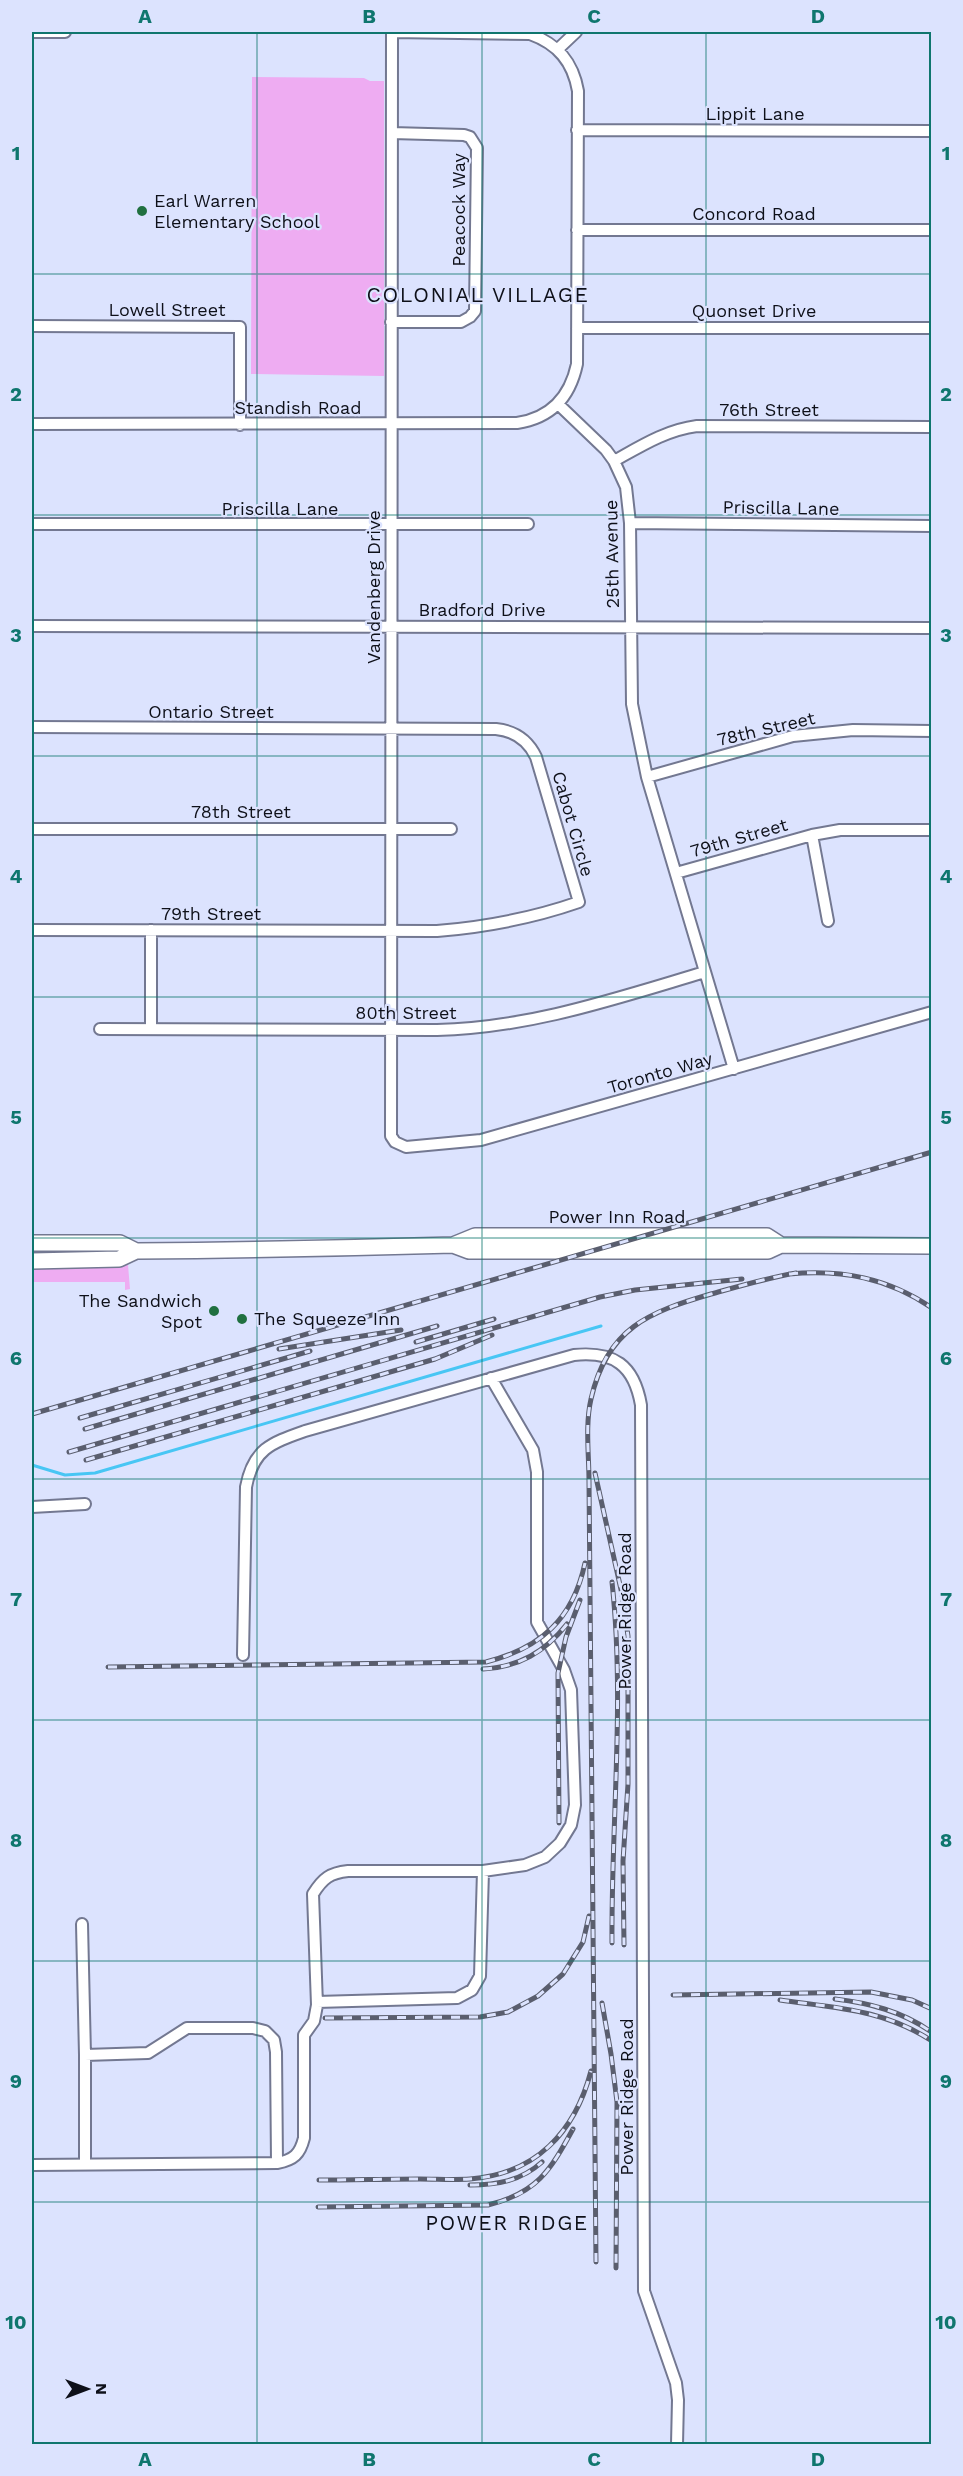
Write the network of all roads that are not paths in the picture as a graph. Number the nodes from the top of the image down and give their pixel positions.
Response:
1 (32, 32) edge
2 (65, 32) edge
3 (392, 32) edge
4 (576, 32) edge
5 (558, 49) junction
6 (578, 130) junction
7 (932, 131) edge
8 (392, 133) junction
9 (577, 230) junction
10 (932, 230) edge
11 (392, 322) junction
12 (32, 326) edge
13 (577, 328) junction
14 (932, 328) edge
15 (558, 404) junction
16 (32, 424) edge
17 (391, 424) junction
18 (240, 425) junction
19 (932, 427) edge
20 (614, 461) junction
21 (630, 523) junction
22 (32, 524) edge
23 (391, 524) junction
24 (528, 524) dead end
25 (932, 526) edge
26 (32, 626) edge
27 (391, 627) junction
28 (630, 627) junction
29 (932, 628) edge
30 (32, 728) edge
31 (391, 729) junction
32 (932, 731) edge
33 (647, 777) junction
34 (32, 829) edge
35 (390, 829) junction
36 (450, 829) dead end
37 (932, 830) edge
38 (812, 835) junction
39 (676, 873) junction
40 (828, 921) dead end
41 (32, 930) edge
42 (151, 930) junction
43 (390, 931) junction
44 (705, 972) junction
45 (932, 1012) edge
46 (100, 1029) dead end
47 (151, 1029) junction
48 (390, 1030) junction
49 (734, 1069) junction
50 (394, 1142) joint
51 (32, 1243) edge
52 (932, 1246) edge
53 (136, 1251) junction
54 (32, 1261) edge
55 (491, 1378) junction
56 (85, 1504) dead end
57 (32, 1507) edge
58 (243, 1655) dead end
59 (483, 1871) junction
60 (82, 1924) dead end
61 (317, 2002) junction
62 (85, 2055) junction
63 (277, 2163) junction
64 (32, 2164) edge
65 (85, 2164) junction
66 (677, 2445) edge

1 - 2 street
3 - 5 street
3 - 8 street, Vandenberg Drive
4 - 5 street
5 - 6 street
6 - 7 street, Lippit Lane
6 - 9 street
8 - 11 street, Vandenberg Drive
8 - 11 street, Peacock Way
9 - 10 street, Concord Road
9 - 13 street
11 - 17 street, Vandenberg Drive
12 - 18 street, Lowell Street
13 - 14 street, Quonset Drive
13 - 15 street
15 - 17 street, Standish Road
15 - 20 street, 25th Avenue
16 - 18 street, Standish Road
17 - 18 street, Standish Road
17 - 23 street, Vandenberg Drive
19 - 20 street, 76th Street
20 - 21 street, 25th Avenue
21 - 25 street, Priscilla Lane
21 - 28 street, 25th Avenue
22 - 23 street, Priscilla Lane
23 - 24 street, Priscilla Lane
23 - 27 street, Vandenberg Drive
26 - 27 street, Bradford Drive
27 - 28 street, Bradford Drive
27 - 31 street, Vandenberg Drive
28 - 29 street, Bradford Drive
28 - 33 street, 25th Avenue
30 - 31 street, Ontario Street
31 - 35 street, Vandenberg Drive
31 - 43 street, Cabot Circle
32 - 33 street, 78th Street
33 - 39 street, 25th Avenue
34 - 35 street, 78th Street
35 - 36 street, 78th Street
35 - 43 street, Vandenberg Drive
37 - 38 street, 79th Street
38 - 39 street, 79th Street
38 - 40 street, 79th Street
39 - 44 street, 25th Avenue
41 - 42 street, 79th Street
42 - 43 street, 79th Street
42 - 47 street
43 - 48 street, Vandenberg Drive
44 - 48 street, 80th Street
44 - 49 street, 25th Avenue
45 - 49 street, Toronto Way
46 - 47 street, 80th Street
47 - 48 street, 80th Street
48 - 50 street, Vandenberg Drive
49 - 50 street, Toronto Way
51 - 53 main road, Power Inn Road
52 - 53 main road, Power Inn Road
53 - 54 main road, Power Inn Road
55 - 58 street, Power Ridge Road
55 - 59 street
55 - 66 street, Power Ridge Road
56 - 57 street
59 - 61 street
59 - 61 street
60 - 62 street
61 - 63 street
62 - 63 street
62 - 65 street
63 - 65 street
64 - 65 street

